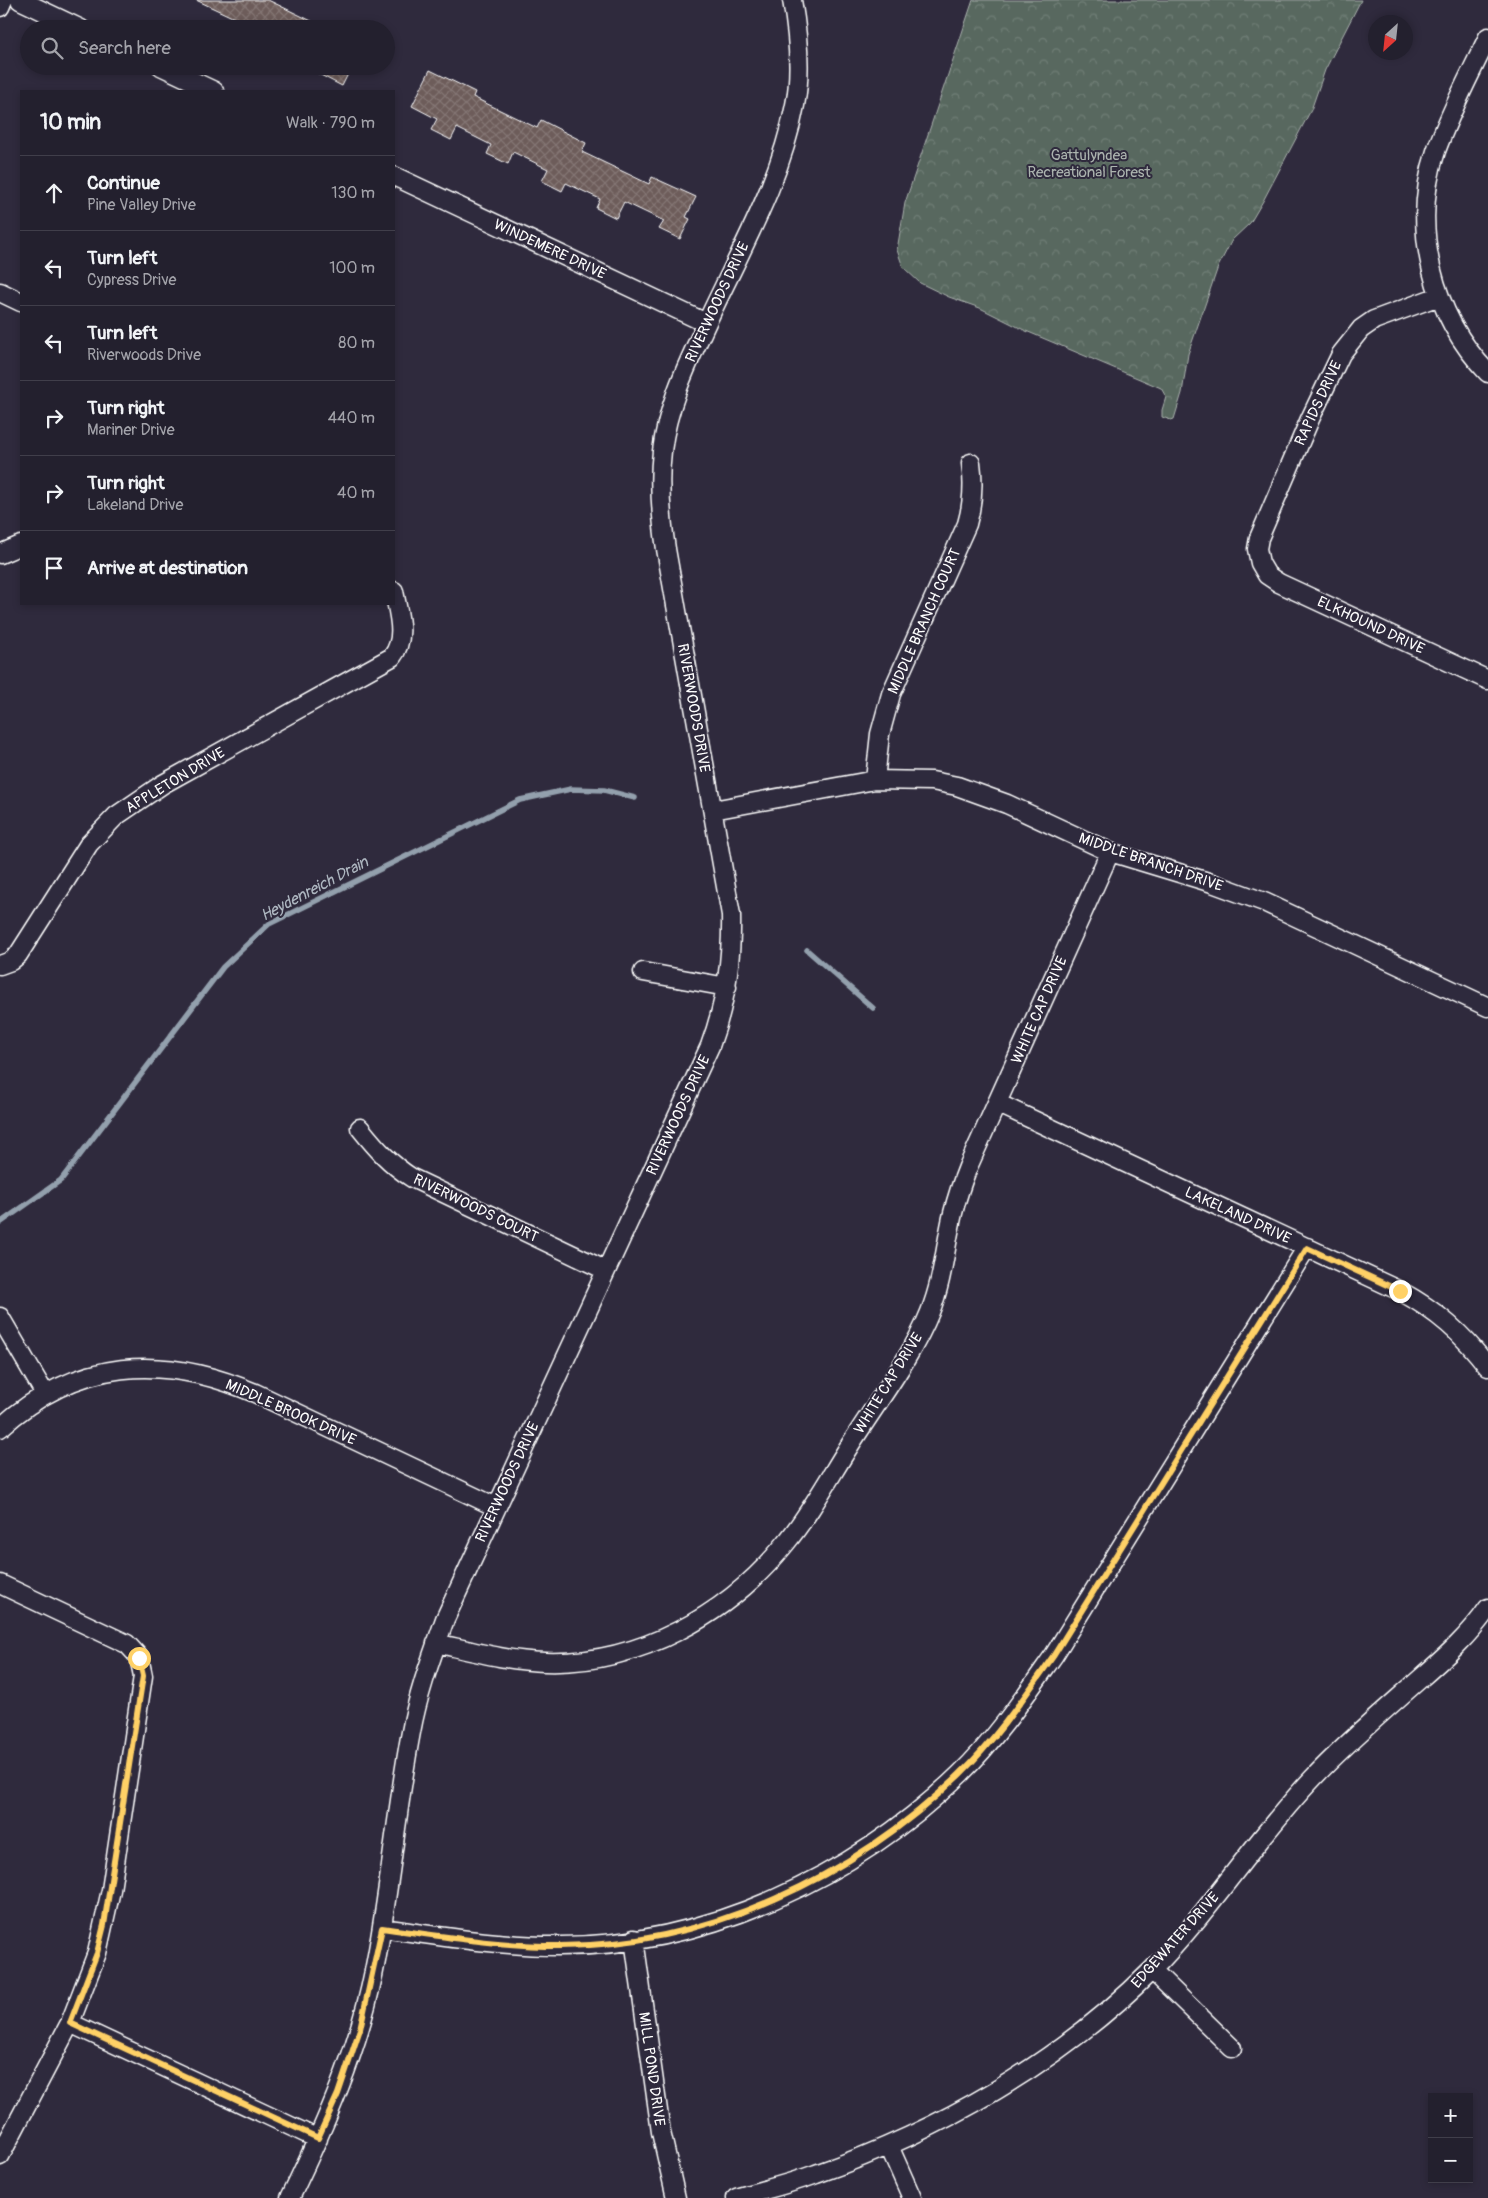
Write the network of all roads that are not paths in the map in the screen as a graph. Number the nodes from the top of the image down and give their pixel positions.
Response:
1 (3, 0) edge
2 (20, 0) edge
3 (792, 0) edge
4 (0, 7) edge
5 (62, 20) edge
6 (1488, 37) edge
7 (180, 75) edge
8 (212, 90) edge
9 (395, 176) edge
10 (0, 292) edge
11 (1440, 296) junction
12 (20, 302) edge
13 (706, 323) junction
14 (1488, 373) edge
15 (971, 463) dead end
16 (20, 545) edge
17 (0, 554) edge
18 (1260, 563) joint
19 (395, 597) edge
20 (1488, 680) edge
21 (875, 780) junction
22 (712, 810) junction
23 (1110, 852) junction
24 (1, 965) edge
25 (643, 972) dead end
26 (727, 986) junction
27 (1488, 1007) edge
28 (997, 1103) junction
29 (360, 1128) dead end
30 (1307, 1248) junction
31 (605, 1270) junction
32 (0, 1317) edge
33 (1488, 1367) edge
34 (45, 1394) junction
35 (0, 1428) edge
36 (496, 1507) junction
37 (0, 1584) edge
38 (1488, 1608) edge
39 (436, 1642) junction
40 (382, 1928) junction
41 (634, 1939) junction
42 (1152, 1970) junction
43 (70, 2023) junction
44 (1232, 2048) dead end
45 (318, 2138) junction
46 (889, 2146) junction
47 (0, 2156) edge
48 (290, 2198) edge
49 (676, 2198) edge
50 (736, 2198) edge
51 (912, 2198) edge

1 - 4 street
2 - 5 street
3 - 13 street, RIVERWOODS DRIVE
6 - 11 street
7 - 8 street
9 - 13 street, WINDEMERE DRIVE
10 - 12 street
11 - 14 street
11 - 18 street, RAPIDS DRIVE
13 - 22 street, RIVERWOODS DRIVE
15 - 21 street, MIDDLE BRANCH COURT
16 - 17 street
18 - 20 street, ELKHOUND DRIVE
19 - 24 street, APPLETON DRIVE
21 - 22 street, MIDDLE BRANCH DRIVE
21 - 23 street, MIDDLE BRANCH DRIVE
22 - 26 street, RIVERWOODS DRIVE
23 - 27 street, MIDDLE BRANCH DRIVE
23 - 28 street, WHITE CAP DRIVE
25 - 26 street
26 - 31 street, RIVERWOODS DRIVE
28 - 30 street, LAKELAND DRIVE
28 - 39 street, WHITE CAP DRIVE
29 - 31 street, RIVERWOODS COURT
30 - 33 street, LAKELAND DRIVE
30 - 41 street
31 - 36 street, RIVERWOODS DRIVE
32 - 34 street
34 - 35 street, MIDDLE BROOK DRIVE
34 - 36 street, MIDDLE BROOK DRIVE
36 - 39 street, RIVERWOODS DRIVE
37 - 43 street
38 - 42 street, EDGEWATER DRIVE
39 - 40 street, RIVERWOODS DRIVE
40 - 41 street
40 - 45 street, RIVERWOODS DRIVE
41 - 49 street, MILL POND DRIVE
42 - 44 street
42 - 46 street, EDGEWATER DRIVE
43 - 45 street
43 - 47 street
45 - 48 street, RIVERWOODS DRIVE
46 - 50 street, EDGEWATER DRIVE
46 - 51 street

